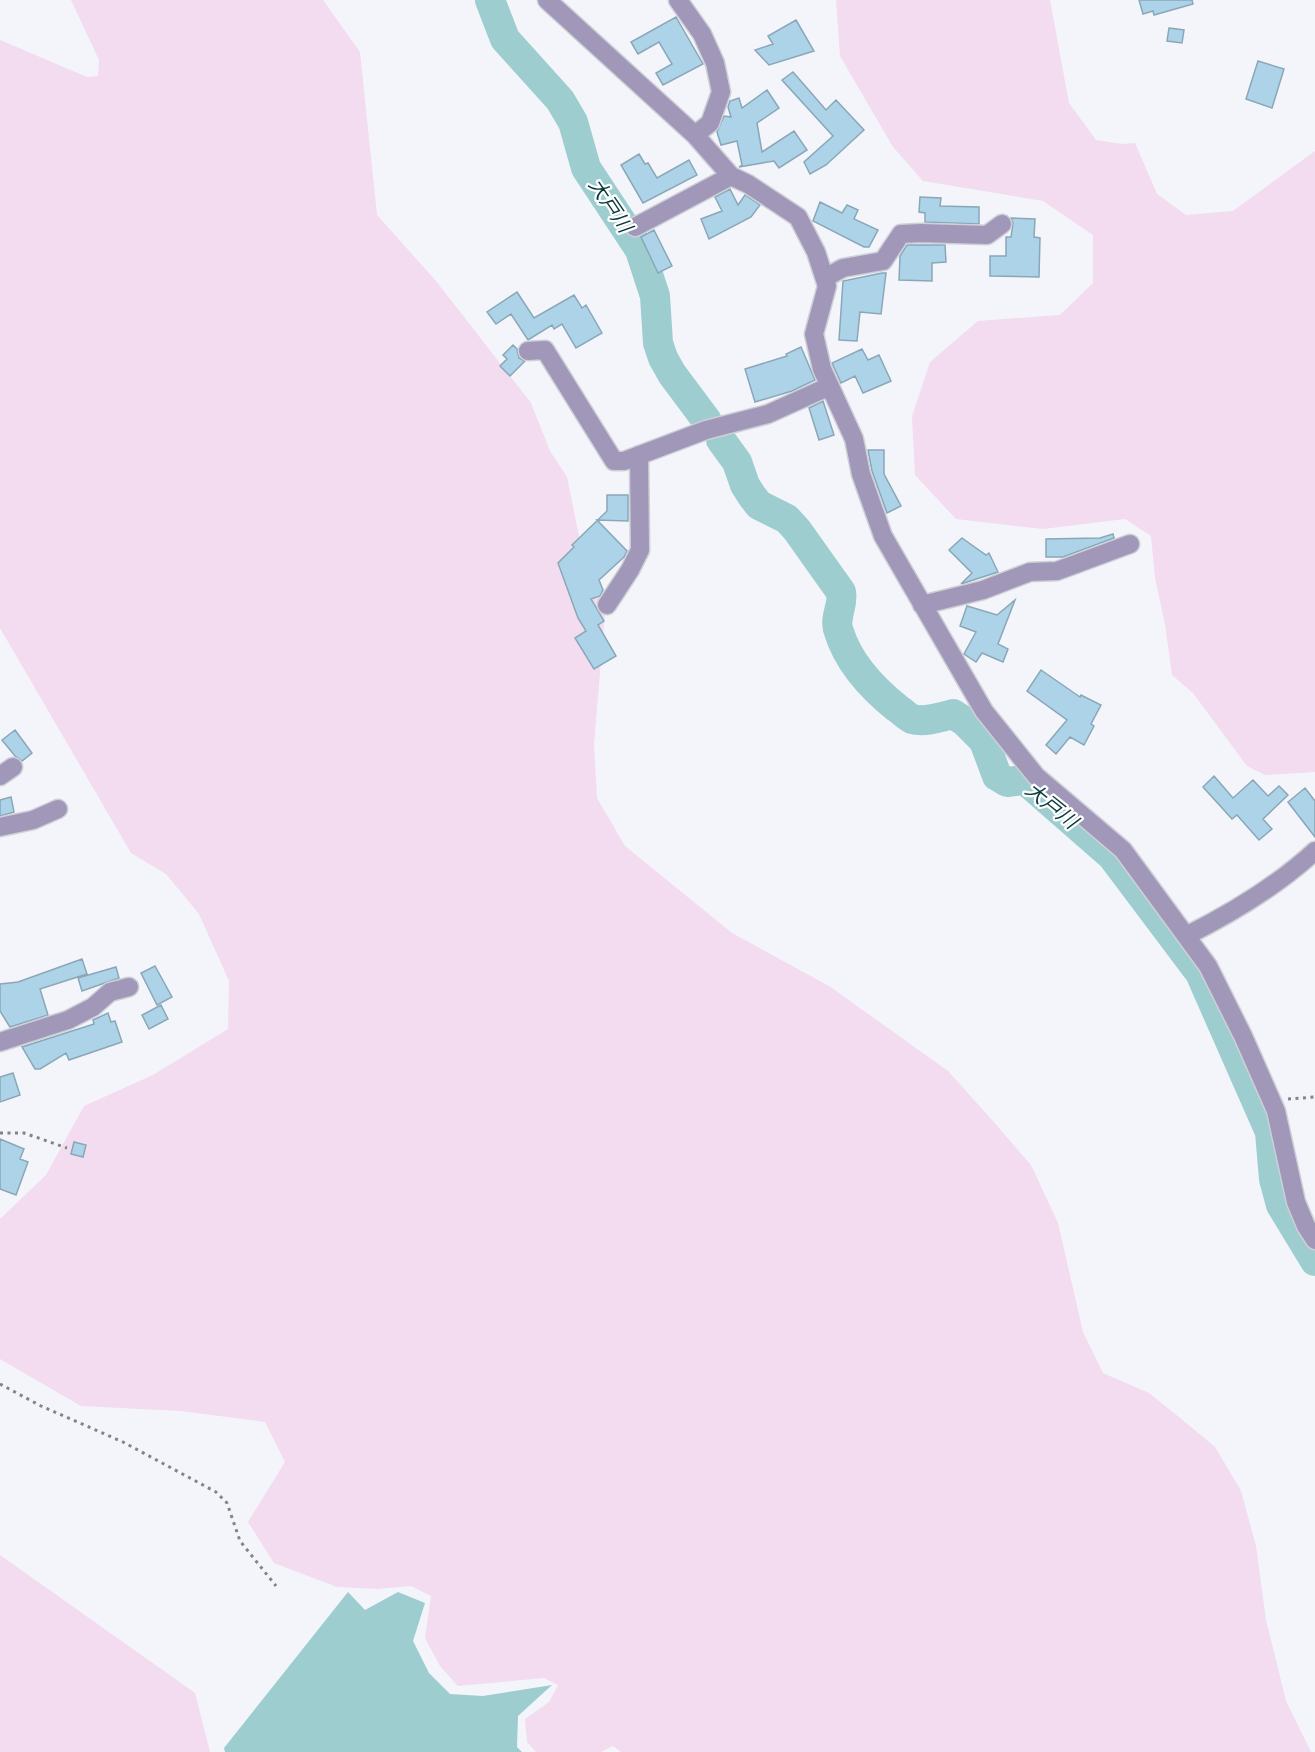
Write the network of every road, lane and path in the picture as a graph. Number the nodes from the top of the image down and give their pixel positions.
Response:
1 (547, 0) edge
2 (678, 0) edge
3 (695, 135) junction
4 (730, 176) junction
5 (1002, 224) dead end
6 (635, 227) dead end
7 (825, 278) junction
8 (528, 351) dead end
9 (830, 386) junction
10 (639, 455) junction
11 (1130, 544) dead end
12 (607, 605) dead end
13 (922, 605) junction
14 (58, 809) dead end
15 (0, 827) edge
16 (1315, 851) edge
17 (1186, 936) junction
18 (129, 987) dead end
19 (0, 1042) edge
20 (1269, 1095) junction
21 (1315, 1097) edge
22 (0, 1133) edge
23 (67, 1148) dead end
24 (1315, 1240) edge
25 (0, 1384) edge
26 (276, 1586) dead end

1 - 3 street
2 - 3 street
3 - 4 street
4 - 6 street
4 - 7 street
5 - 7 street
7 - 9 street
8 - 10 street
9 - 10 street
9 - 13 street
10 - 12 street
11 - 13 street
13 - 17 street
14 - 15 street
16 - 17 street
17 - 20 street
18 - 19 street
20 - 21 path
20 - 24 street
22 - 23 path
25 - 26 path

